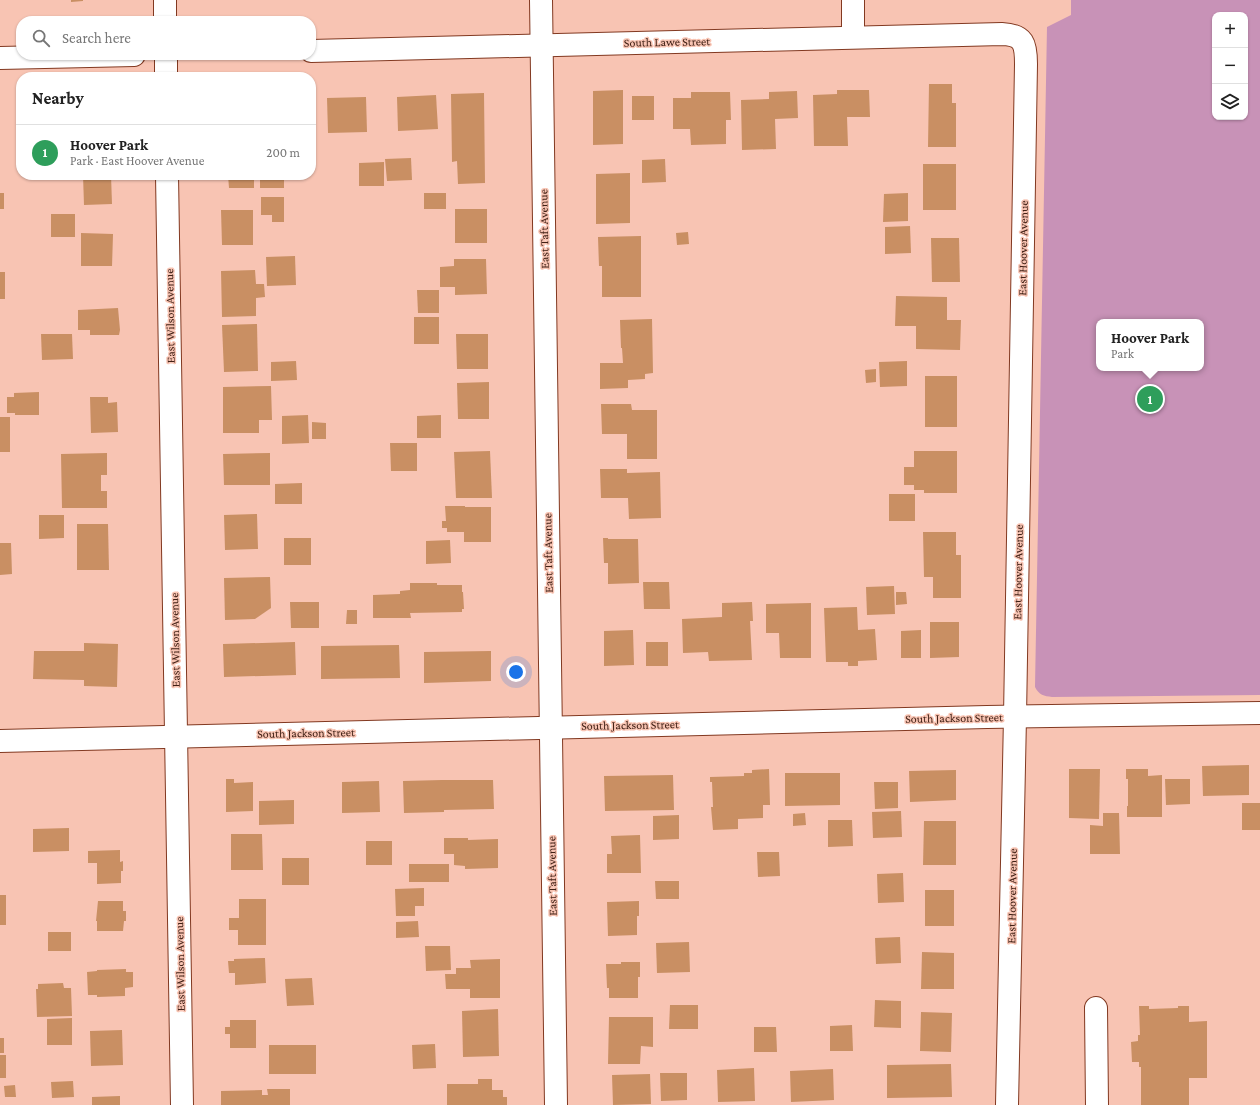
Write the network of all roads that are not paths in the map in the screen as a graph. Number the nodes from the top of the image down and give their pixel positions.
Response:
1 (165, 0) edge
2 (541, 0) edge
3 (853, 0) edge
4 (165, 16) edge
5 (854, 37) junction
6 (1022, 40) joint
7 (542, 45) junction
8 (316, 50) edge
9 (0, 58) edge
10 (16, 58) edge
11 (166, 60) edge
12 (166, 72) edge
13 (167, 180) edge
14 (1260, 713) edge
15 (1016, 716) junction
16 (550, 727) junction
17 (176, 737) junction
18 (0, 741) edge
19 (1096, 1008) dead end
20 (182, 1105) edge
21 (556, 1105) edge
22 (1007, 1105) edge
23 (1097, 1105) edge

1 - 4 street
2 - 7 street, East Taft Avenue
3 - 5 street
5 - 6 street, South Lawe Street
5 - 7 street, South Lawe Street
6 - 15 street, East Hoover Avenue
7 - 8 street, South Lawe Street
7 - 16 street, East Taft Avenue
9 - 10 street
11 - 12 street
13 - 17 street, East Wilson Avenue
14 - 15 street, South Jackson Street
15 - 16 street, South Jackson Street
15 - 22 street, East Hoover Avenue
16 - 17 street, South Jackson Street
16 - 21 street, East Taft Avenue
17 - 18 street, South Jackson Street
17 - 20 street, East Wilson Avenue
19 - 23 street

